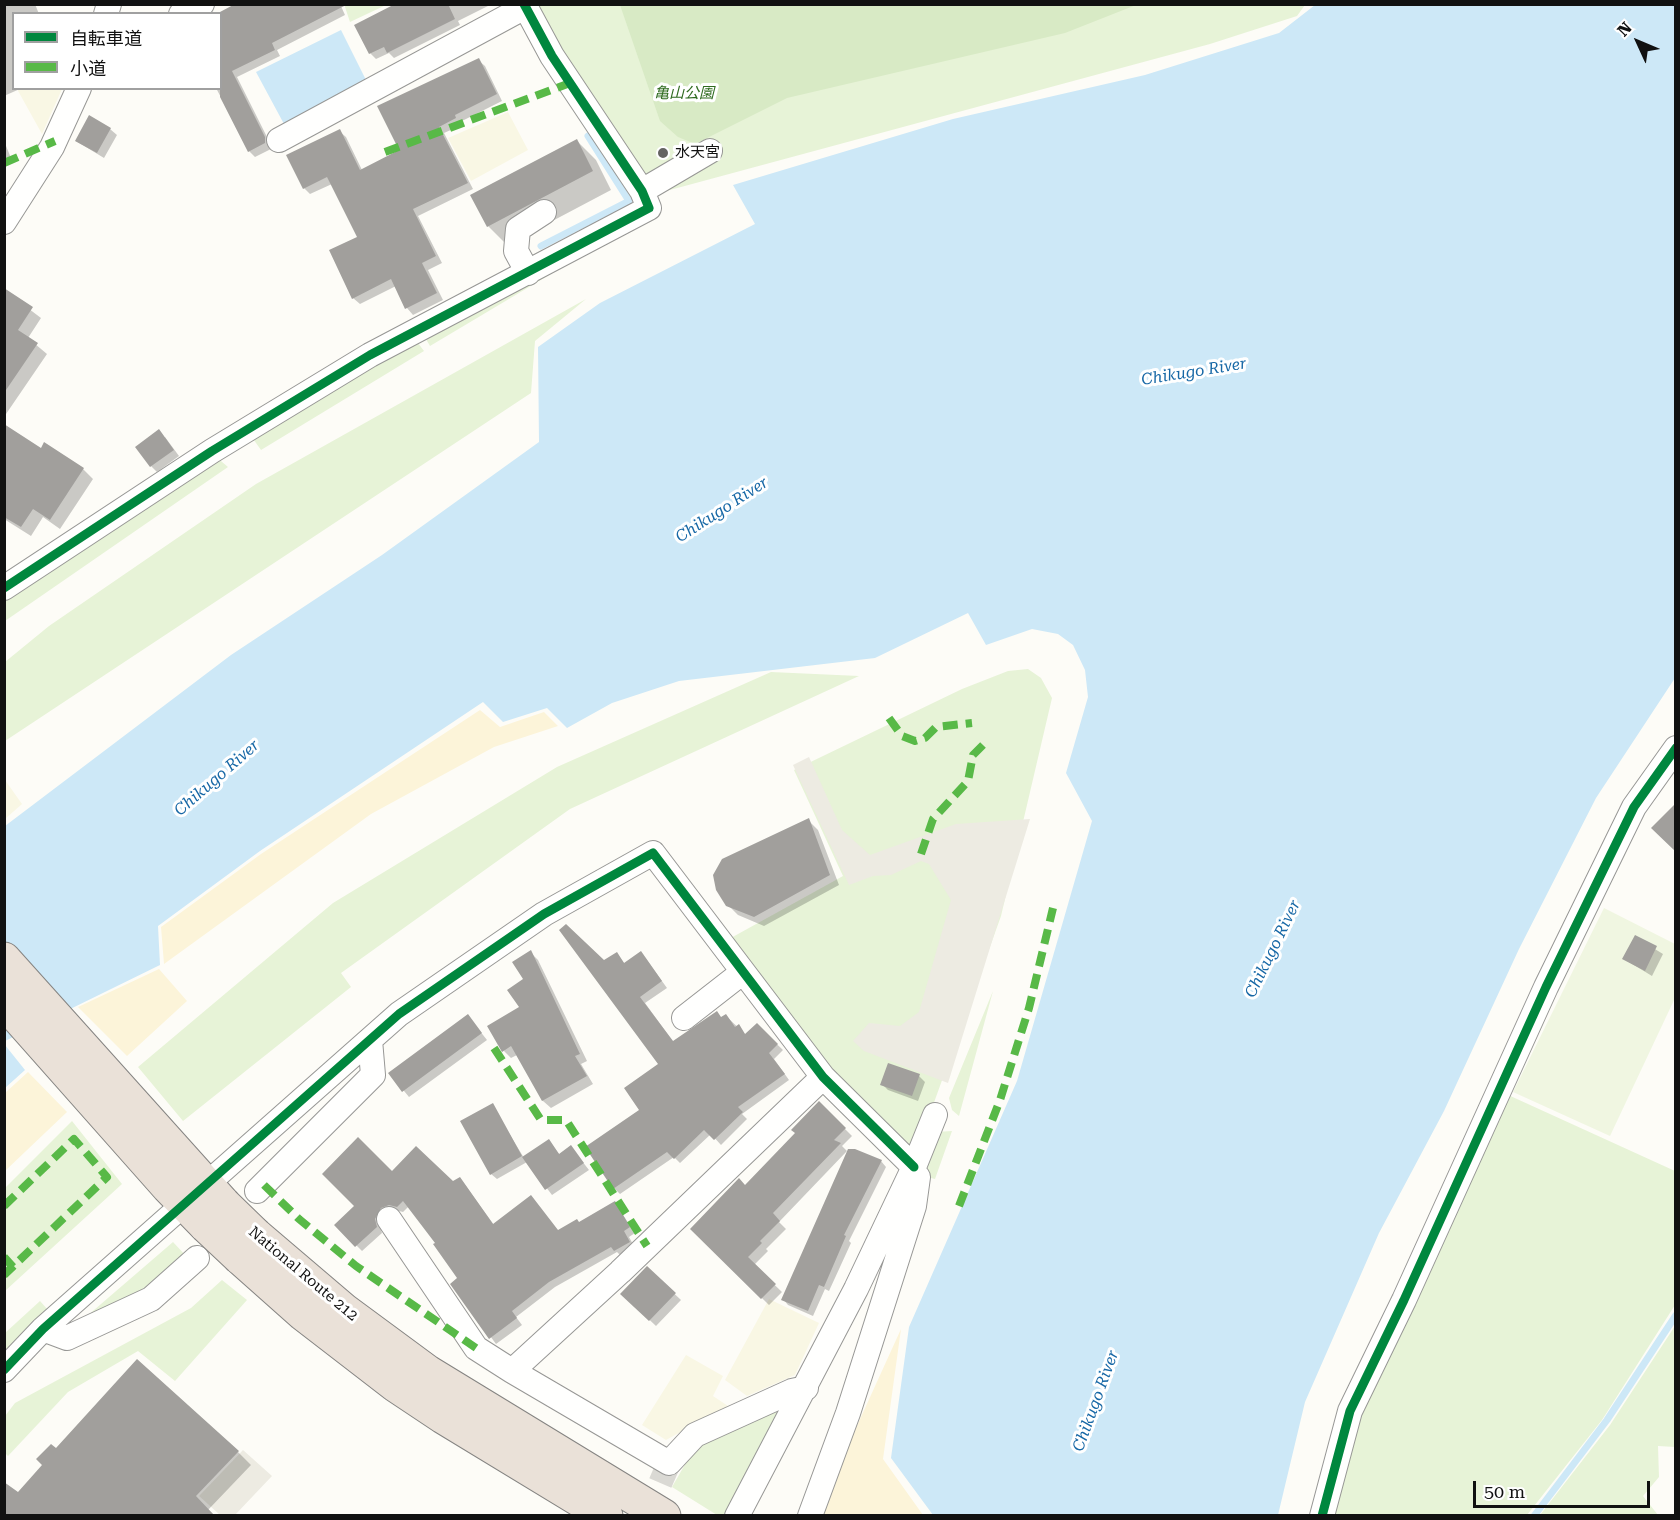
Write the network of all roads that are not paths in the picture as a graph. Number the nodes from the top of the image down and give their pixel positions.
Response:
1 (202, 4) edge
2 (525, 6) edge
3 (185, 12) edge
4 (78, 90) edge
5 (279, 140) dead end
6 (710, 151) dead end
7 (642, 191) junction
8 (544, 212) dead end
9 (4, 222) edge
10 (528, 273) junction
11 (4, 588) edge
12 (1676, 748) edge
13 (4, 959) edge
14 (743, 972) junction
15 (4, 1002) edge
16 (684, 1018) dead end
17 (370, 1040) junction
18 (822, 1077) junction
19 (935, 1115) dead end
20 (918, 1158) junction
21 (257, 1191) dead end
22 (197, 1196) junction
23 (389, 1219) dead end
24 (248, 1247) junction
25 (197, 1258) dead end
26 (43, 1329) junction
27 (4, 1370) edge
28 (512, 1371) junction
29 (806, 1388) junction
30 (606, 1515) edge
31 (664, 1515) edge
32 (737, 1515) edge
33 (810, 1515) edge
34 (1322, 1515) edge

1 - 3 street
2 - 5 street
2 - 7 street
4 - 9 street
6 - 7 street
7 - 10 street
8 - 10 street
10 - 11 street
12 - 34 street
13 - 22 highway, National Route 212
14 - 16 street
14 - 17 street
14 - 18 street
15 - 22 highway, National Route 212
17 - 21 street
17 - 22 street
18 - 20 street
18 - 28 street
19 - 20 street
20 - 29 street
20 - 33 street
22 - 24 highway, National Route 212, bridge
22 - 26 street
23 - 28 street
24 - 30 highway, National Route 212
24 - 31 highway, National Route 212
25 - 26 street
26 - 27 street
28 - 29 street
29 - 32 street

